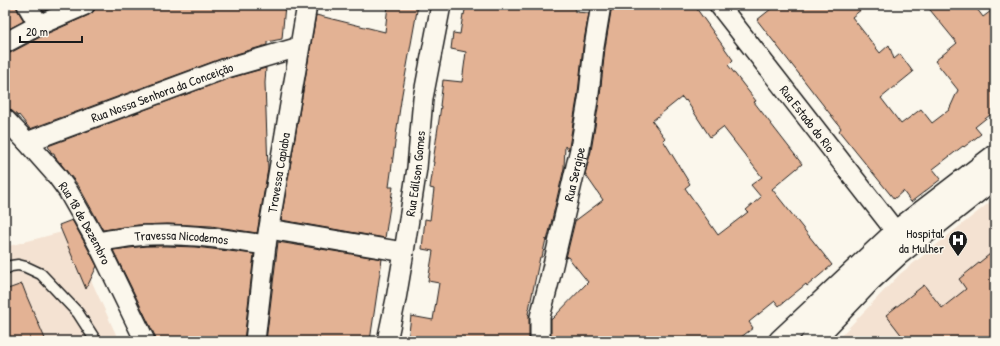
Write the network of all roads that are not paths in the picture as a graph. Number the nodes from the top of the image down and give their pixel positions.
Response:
1 (27, 5) edge
2 (85, 5) edge
3 (307, 5) edge
4 (441, 5) edge
5 (601, 5) edge
6 (719, 5) edge
7 (39, 25) junction
8 (5, 43) edge
9 (299, 47) junction
10 (5, 119) edge
11 (27, 142) junction
12 (995, 156) edge
13 (995, 177) edge
14 (896, 232) junction
15 (268, 237) junction
16 (98, 242) junction
17 (404, 252) junction
18 (5, 269) edge
19 (96, 341) edge
20 (145, 341) edge
21 (255, 341) edge
22 (387, 341) edge
23 (540, 341) edge
24 (780, 341) edge
25 (812, 341) edge

1 - 7 street
2 - 7 street
3 - 9 street, Travessa Capiaba
4 - 17 street, Rua Edilson Gomes
5 - 23 street, Rua Sergipe
6 - 14 street, Rua Estado do Rio
7 - 8 street
9 - 11 street, Rua Nossa Senhora da Conceição
9 - 15 street, Travessa Capiaba
10 - 11 street, Rua 18 de Dezembro
11 - 16 street, Rua 18 de Dezembro
12 - 14 main road
13 - 25 main road
14 - 24 main road
15 - 16 street, Travessa Nicodemos
15 - 17 street, Travessa Nicodemos
15 - 21 street, Travessa Capiaba
16 - 20 street, Rua 18 de Dezembro
17 - 22 street, Rua Edilson Gomes
18 - 19 lane

